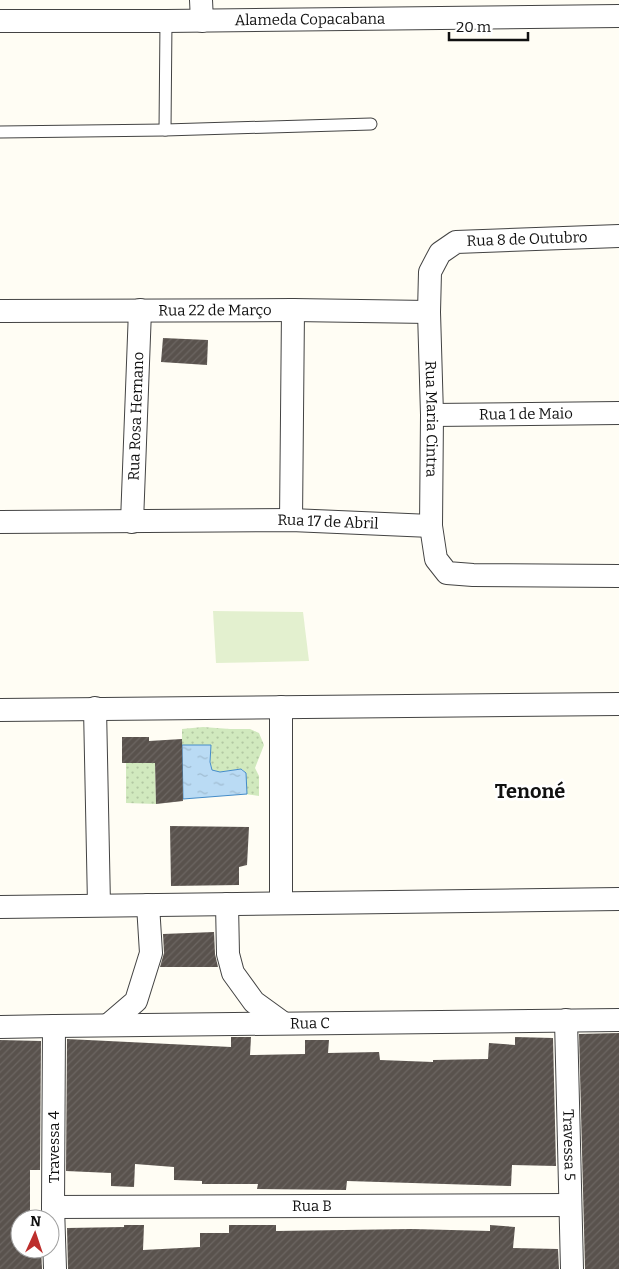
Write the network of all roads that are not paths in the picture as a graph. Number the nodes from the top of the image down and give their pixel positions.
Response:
1 (201, 10) edge
2 (619, 16) edge
3 (0, 21) edge
4 (166, 21) junction
5 (371, 124) dead end
6 (165, 130) junction
7 (0, 132) edge
8 (619, 236) edge
9 (140, 310) junction
10 (292, 310) junction
11 (0, 311) edge
12 (429, 312) junction
13 (619, 413) edge
14 (432, 415) junction
15 (291, 520) junction
16 (0, 522) edge
17 (132, 522) junction
18 (431, 526) junction
19 (619, 576) edge
20 (619, 704) edge
21 (281, 707) junction
22 (95, 708) junction
23 (0, 710) edge
24 (619, 899) edge
25 (281, 903) junction
26 (227, 904) junction
27 (99, 905) junction
28 (148, 905) junction
29 (0, 906) edge
30 (566, 1020) junction
31 (619, 1020) edge
32 (283, 1023) junction
33 (108, 1025) junction
34 (54, 1026) junction
35 (0, 1027) edge
36 (570, 1205) junction
37 (53, 1207) junction
38 (55, 1269) edge
39 (572, 1269) edge

1 - 2 street, Alameda Copacabana
1 - 4 street, Alameda Copacabana
3 - 4 street, Alameda Copacabana
4 - 6 lane
5 - 6 lane
6 - 7 lane
8 - 12 street, Rua 8 de Outubro
9 - 10 street, Rua 22 de Março
9 - 11 street, Rua 22 de Março
9 - 17 street, Rua Rosa Hernano
10 - 12 street, Rua 22 de Março
10 - 15 street
12 - 14 street, Rua Maria Cintra
13 - 14 street, Rua 1 de Maio
14 - 18 street, Rua Maria Cintra
15 - 17 street, Rua 17 de Abril
15 - 18 street, Rua 17 de Abril
16 - 17 street, Rua 17 de Abril
18 - 19 street
20 - 21 street
21 - 22 street
21 - 25 street
22 - 23 street
22 - 27 street
24 - 25 street
25 - 26 street
26 - 28 street
26 - 32 street
27 - 28 street
27 - 29 street
28 - 33 street
30 - 31 street, Rua C
30 - 32 street, Rua C
30 - 36 street, Travessa 5
32 - 33 street, Rua C
33 - 34 street, Rua C
34 - 35 street, Rua C
34 - 37 street, Travessa 4
36 - 37 street, Rua B
36 - 39 street, Travessa 5
37 - 38 street, Travessa 4

